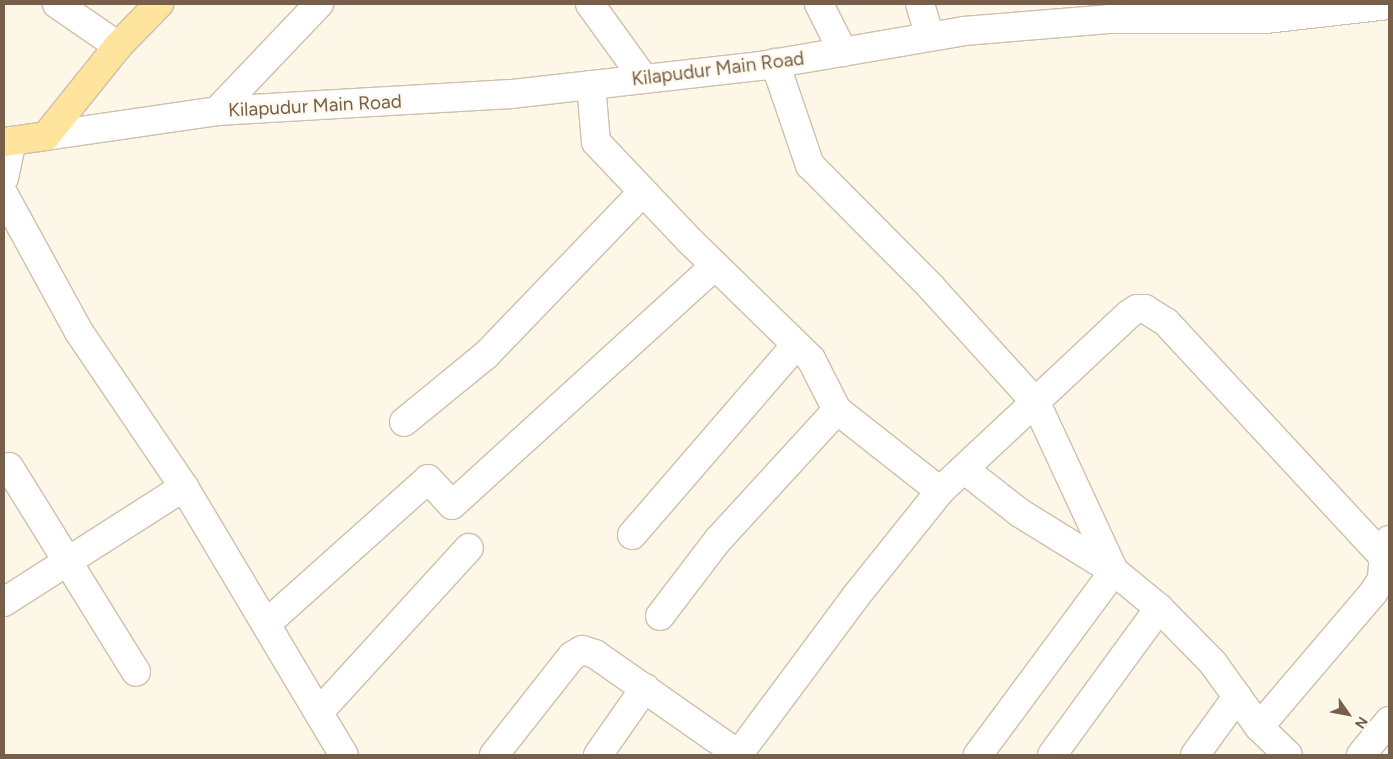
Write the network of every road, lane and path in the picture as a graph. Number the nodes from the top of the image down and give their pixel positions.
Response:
1 (57, 4) edge
2 (159, 4) edge
3 (319, 4) edge
4 (590, 4) edge
5 (819, 4) edge
6 (920, 4) edge
7 (1389, 5) edge
8 (1118, 11) edge
9 (930, 37) junction
10 (118, 46) junction
11 (843, 52) junction
12 (775, 64) junction
13 (644, 79) junction
14 (591, 85) junction
15 (217, 111) junction
16 (46, 136) junction
17 (8, 142) edge
18 (4, 178) edge
19 (643, 192) junction
20 (4, 196) edge
21 (715, 266) junction
22 (796, 345) junction
23 (1036, 404) junction
24 (837, 410) junction
25 (404, 422) dead end
26 (9, 467) dead end
27 (965, 470) junction
28 (184, 486) junction
29 (940, 491) junction
30 (632, 535) dead end
31 (469, 548) dead end
32 (1386, 548) edge
33 (68, 561) junction
34 (1114, 571) junction
35 (4, 602) edge
36 (1159, 608) junction
37 (660, 616) dead end
38 (266, 624) junction
39 (136, 672) dead end
40 (645, 688) junction
41 (1237, 697) junction
42 (319, 712) junction
43 (1389, 721) edge
44 (1259, 727) junction
45 (344, 755) edge
46 (494, 755) edge
47 (598, 755) edge
48 (738, 755) edge
49 (978, 755) edge
50 (1052, 755) edge
51 (1196, 755) edge
52 (1288, 755) edge
53 (1361, 755) edge

1 - 10 street
2 - 10 main road
3 - 15 street
4 - 13 street
5 - 11 street
6 - 9 street
7 - 8 street, Kilapudur Main Road
8 - 9 street, Kilapudur Main Road
9 - 11 street, Kilapudur Main Road
10 - 16 main road
11 - 12 street, Kilapudur Main Road
12 - 13 street, Kilapudur Main Road
12 - 23 street
13 - 14 street, Kilapudur Main Road
14 - 15 street, Kilapudur Main Road
14 - 19 street
15 - 16 street, Kilapudur Main Road
16 - 17 main road
17 - 18 street
19 - 21 street
19 - 25 street
20 - 28 street
21 - 22 street
21 - 38 street
22 - 24 street
22 - 30 street
23 - 27 street
23 - 32 street
23 - 34 street
24 - 29 street
24 - 37 street
26 - 33 street
27 - 29 street
27 - 34 street
28 - 33 street
28 - 38 street
29 - 48 street
31 - 42 street
32 - 44 street
33 - 35 street
33 - 39 street
34 - 36 street
34 - 49 street
36 - 41 street
36 - 50 street
38 - 42 street
40 - 46 street
40 - 47 street
40 - 48 street
41 - 44 street
41 - 51 street
42 - 45 street
43 - 53 street
44 - 52 street

